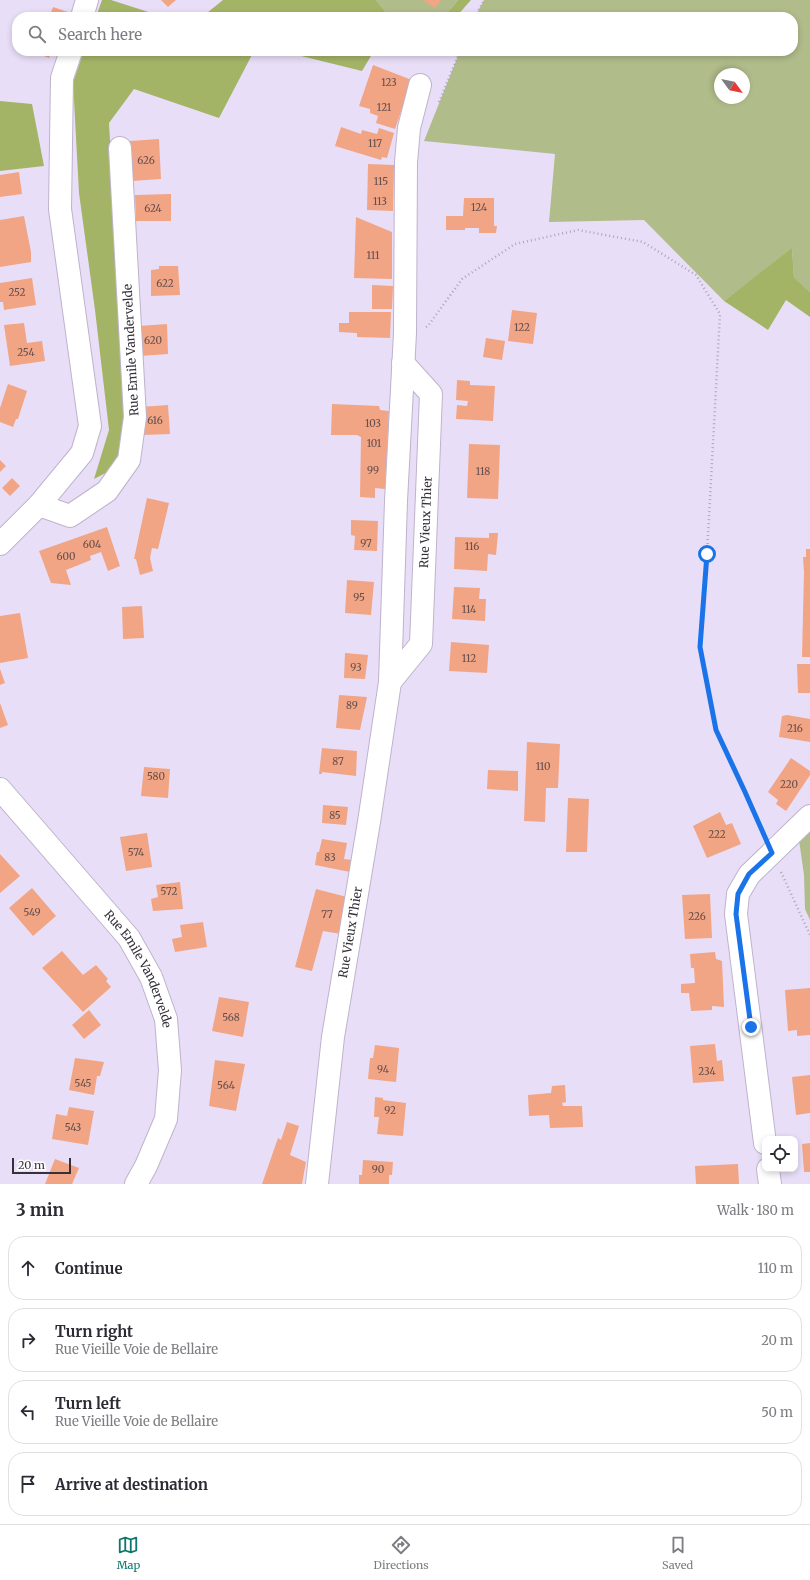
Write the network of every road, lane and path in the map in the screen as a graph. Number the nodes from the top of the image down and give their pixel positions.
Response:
1 (87, 0) edge
2 (484, 0) edge
3 (83, 12) edge
4 (478, 12) edge
5 (69, 56) edge
6 (420, 85) dead end
7 (120, 148) dead end
8 (428, 326) dead end
9 (403, 363) junction
10 (38, 505) junction
11 (0, 544) edge
12 (390, 682) junction
13 (0, 789) edge
14 (810, 816) edge
15 (772, 853) junction
16 (810, 935) edge
17 (764, 1136) edge
18 (768, 1172) edge
19 (136, 1184) edge
20 (317, 1184) edge
21 (770, 1184) edge

1 - 3 street
2 - 4 path
5 - 10 street
6 - 9 street, Rue Vieux Thier
7 - 10 street, Rue Emile Vandervelde
8 - 15 path
9 - 12 street, Rue Vieux Thier
9 - 12 street, Rue Vieux Thier
10 - 11 street
12 - 20 street, Rue Vieux Thier
13 - 19 street, Rue Emile Vandervelde
14 - 15 street
15 - 16 path
15 - 17 street
18 - 21 street

